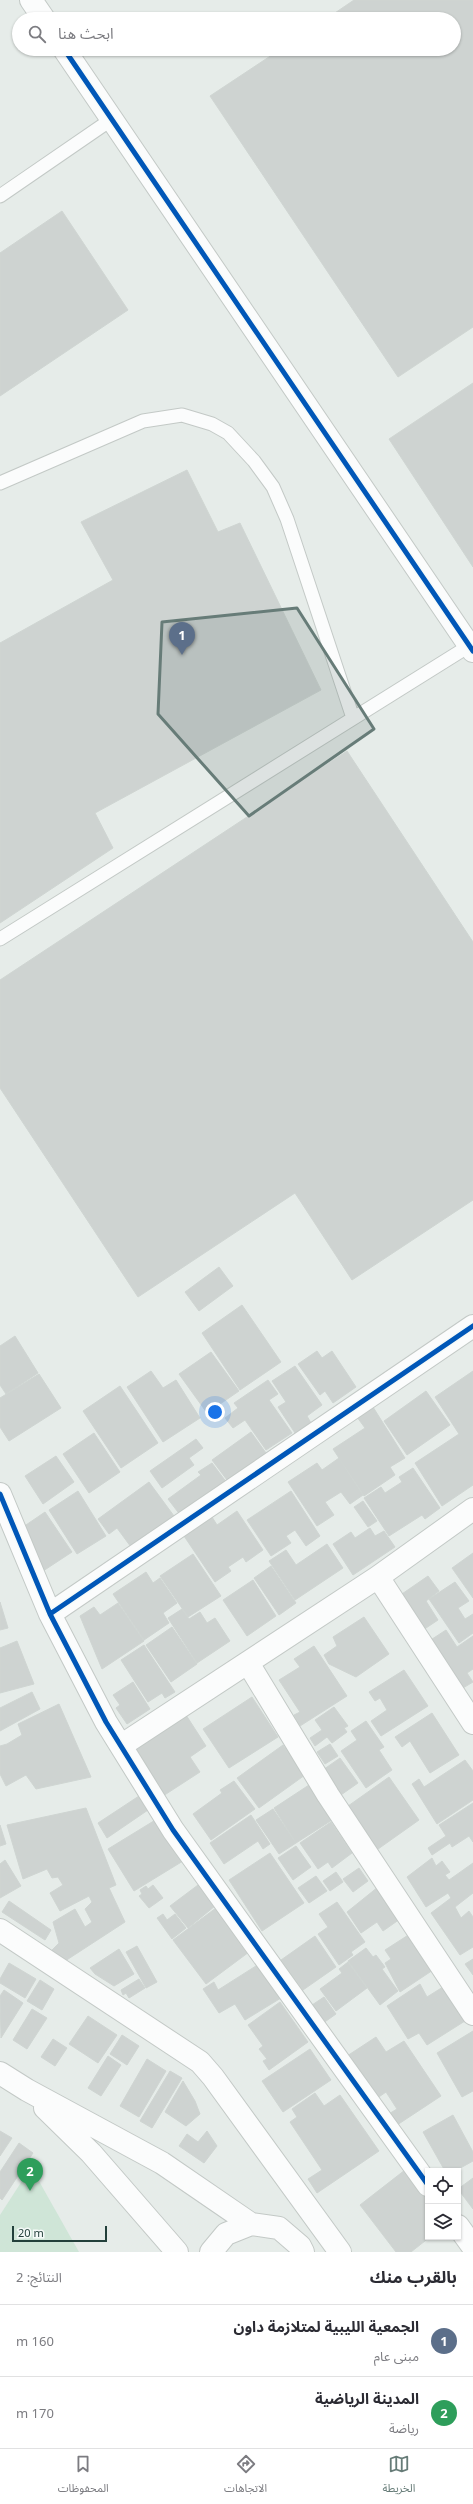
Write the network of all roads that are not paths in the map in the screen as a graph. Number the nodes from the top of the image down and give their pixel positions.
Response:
1 (31, 0) edge
2 (39, 12) edge
3 (69, 56) edge
4 (112, 119) junction
5 (0, 196) edge
6 (0, 483) edge
7 (471, 648) edge
8 (353, 718) junction
9 (0, 939) edge
10 (473, 1326) edge
11 (0, 1494) edge
12 (473, 1509) edge
13 (378, 1577) junction
14 (50, 1614) junction
15 (248, 1663) junction
16 (473, 1723) edge
17 (122, 1745) junction
18 (0, 1930) edge
19 (473, 2014) edge
20 (0, 2073) edge
21 (27, 2090) junction
22 (284, 2175) junction
23 (425, 2181) edge
24 (251, 2224) junction
25 (461, 2230) edge
26 (473, 2247) edge
27 (302, 2249) edge
28 (177, 2252) edge
29 (211, 2252) edge
30 (340, 2252) edge

1 - 2 street
3 - 4 street
4 - 5 lane
4 - 7 street
6 - 8 lane
7 - 8 lane
8 - 9 lane
10 - 14 street
11 - 14 street
12 - 13 street
13 - 15 street
13 - 16 street
14 - 17 street
15 - 17 street
15 - 19 street
17 - 23 street
18 - 22 street
20 - 21 street
21 - 24 street
21 - 28 street
22 - 27 street
22 - 30 street
24 - 27 street
24 - 29 street
25 - 26 street

